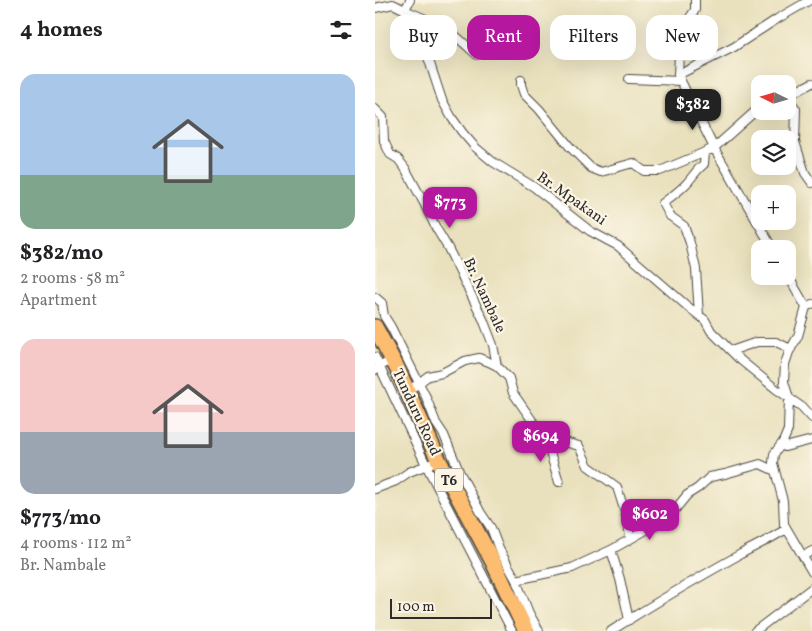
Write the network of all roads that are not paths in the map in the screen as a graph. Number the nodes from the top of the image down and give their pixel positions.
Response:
1 (410, 0) edge
2 (695, 0) edge
3 (810, 0) edge
4 (375, 8) edge
5 (405, 10) junction
6 (467, 47) edge
7 (680, 78) junction
8 (629, 79) dead end
9 (521, 80) dead end
10 (812, 83) edge
11 (796, 91) edge
12 (375, 109) edge
13 (751, 116) edge
14 (796, 120) edge
15 (714, 148) junction
16 (705, 152) junction
17 (812, 183) edge
18 (768, 240) edge
19 (795, 285) edge
20 (375, 297) edge
21 (809, 305) edge
22 (699, 315) junction
23 (375, 328) edge
24 (791, 348) junction
25 (731, 351) junction
26 (375, 357) edge
27 (382, 365) edge
28 (497, 366) junction
29 (413, 387) junction
30 (789, 398) junction
31 (812, 418) edge
32 (543, 436) junction
33 (812, 440) edge
34 (781, 445) junction
35 (774, 454) junction
36 (433, 462) junction
37 (760, 464) junction
38 (775, 471) junction
39 (559, 482) dead end
40 (375, 489) edge
41 (786, 529) junction
42 (630, 539) junction
43 (611, 550) junction
44 (812, 551) edge
45 (803, 556) junction
46 (812, 572) edge
47 (516, 580) junction
48 (812, 588) edge
49 (629, 620) junction
50 (512, 631) edge
51 (526, 631) edge
52 (539, 631) edge
53 (611, 631) edge
54 (755, 631) edge

1 - 5 street
2 - 7 street
3 - 7 street
4 - 5 street
5 - 6 street
5 - 22 street, Br. Mpakani
7 - 8 street
7 - 15 street
9 - 16 street
10 - 11 street
12 - 28 street, Br. Nambale
13 - 15 street
14 - 17 street
15 - 16 street
15 - 18 street
16 - 22 street
19 - 21 street
20 - 29 street
21 - 24 street
22 - 25 street, Br. Mpakani
23 - 27 highway, Tunduru Road / T6
24 - 25 street
24 - 30 street
25 - 30 street, Br. Mpakani
26 - 27 street
27 - 29 highway, Tunduru Road / T6
27 - 36 street
28 - 29 street
28 - 32 street
29 - 36 highway, Tunduru Road / T6
29 - 47 street
30 - 31 street, Br. Mpakani
30 - 34 street
32 - 39 street
32 - 42 street
33 - 34 street
34 - 35 street
35 - 37 street
35 - 38 street
36 - 40 street
36 - 50 street
36 - 51 highway, Tunduru Road / T6
37 - 38 street
37 - 42 street
38 - 41 street
41 - 45 street
41 - 49 street
42 - 43 street
43 - 47 street
43 - 49 street
44 - 45 street
45 - 46 street
47 - 52 street
48 - 54 street
49 - 53 street

